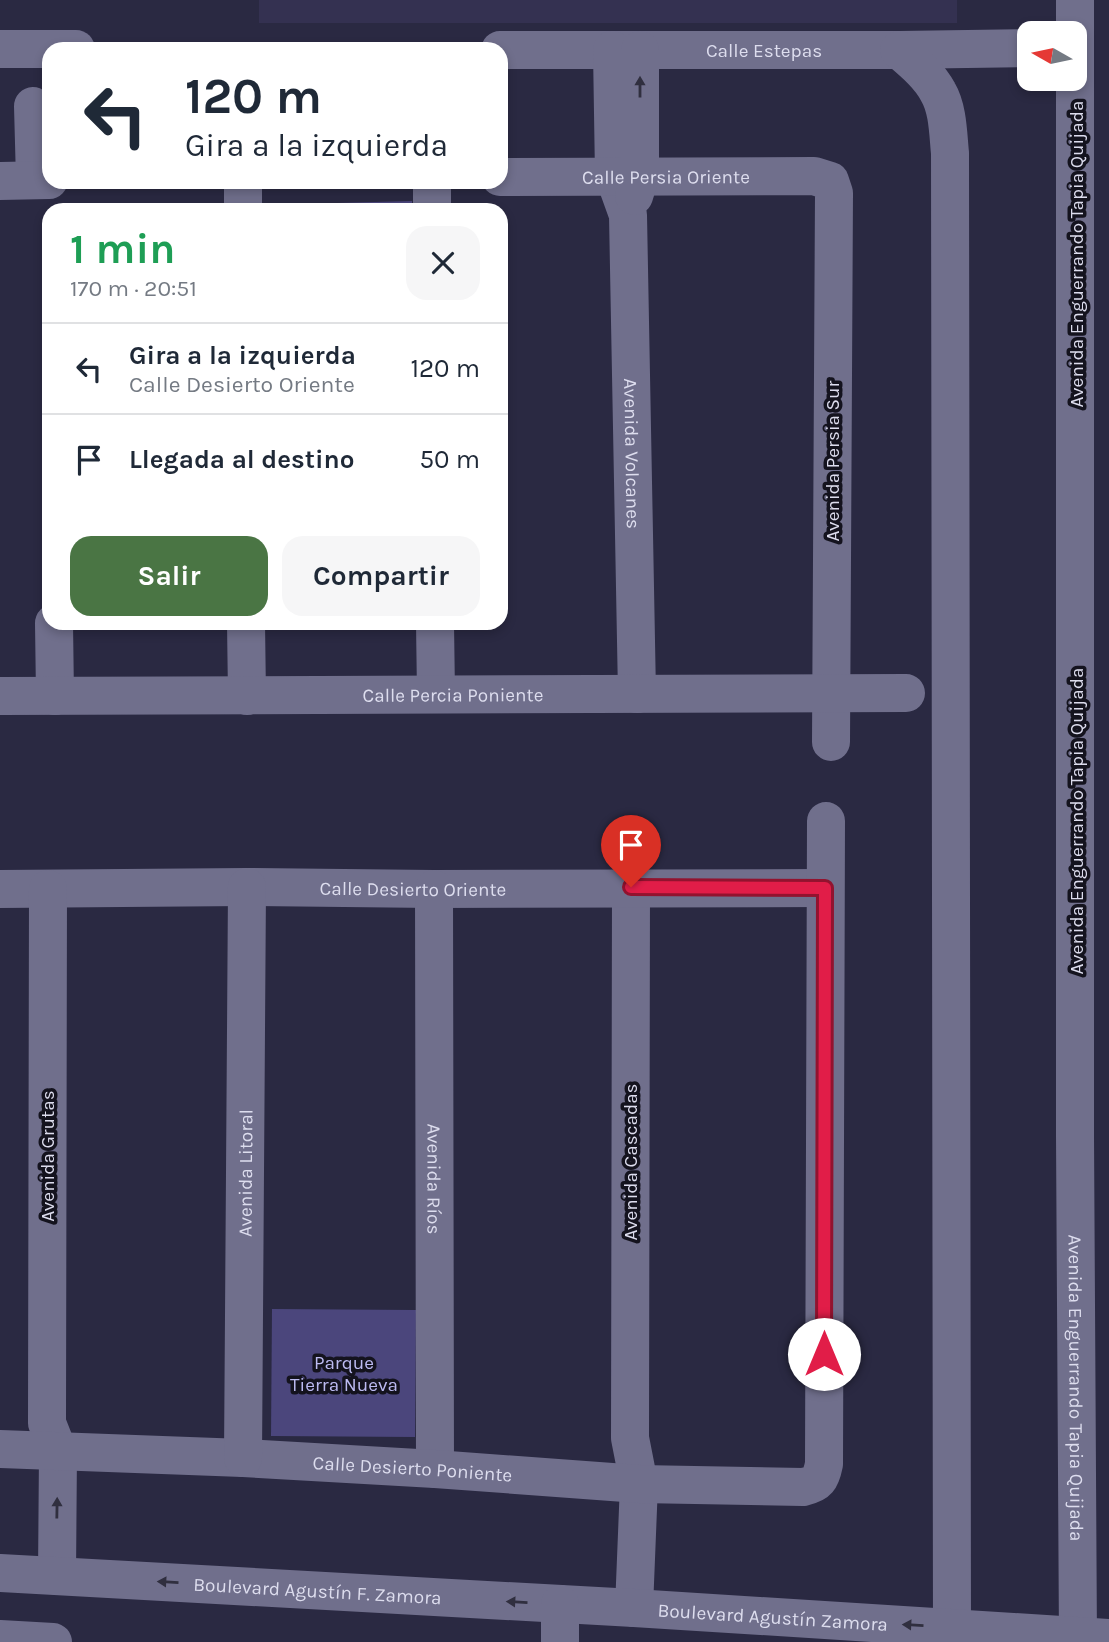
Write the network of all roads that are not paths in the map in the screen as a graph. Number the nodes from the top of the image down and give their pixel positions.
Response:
1 (1075, 0) edge
2 (1075, 21) edge
3 (1017, 48) edge
4 (0, 49) edge
5 (42, 49) edge
6 (508, 50) edge
7 (626, 50) junction
8 (899, 50) junction
9 (1075, 91) edge
10 (33, 106) dead end
11 (627, 176) junction
12 (508, 177) edge
13 (830, 181) joint
14 (37, 187) edge
15 (54, 630) edge
16 (246, 630) edge
17 (435, 630) edge
18 (831, 693) junction
19 (906, 693) dead end
20 (436, 694) junction
21 (637, 694) junction
22 (0, 696) edge
23 (55, 696) junction
24 (247, 696) junction
25 (831, 743) dead end
26 (825, 821) dead end
27 (247, 887) junction
28 (631, 887) junction
29 (825, 888) junction
30 (0, 889) edge
31 (48, 889) junction
32 (433, 889) junction
33 (35, 1443) edge
34 (243, 1458) junction
35 (435, 1469) junction
36 (629, 1483) junction
37 (29, 1575) edge
38 (560, 1604) junction
39 (625, 1608) junction
40 (952, 1635) edge
41 (0, 1639) edge
42 (1089, 1639) edge
43 (53, 1642) edge
44 (560, 1642) edge

1 - 2 street, Avenida Enguerrando Tapia Quijada
3 - 8 street, Calle Estepas
4 - 5 street
6 - 7 street, Calle Estepas
7 - 8 street, Calle Estepas
7 - 11 street, Avenida Volcanes
8 - 40 street
9 - 42 street, Avenida Enguerrando Tapia Quijada
10 - 14 street
11 - 12 street, Calle Persia Oriente
11 - 13 street, Calle Persia Oriente
11 - 21 street, Avenida Volcanes
13 - 18 street, Avenida Persia Sur
15 - 23 street
16 - 24 street
17 - 20 street
18 - 19 street, Calle Percia Poniente
18 - 21 street, Calle Percia Poniente
18 - 25 street, Avenida Persia Sur
20 - 21 street, Calle Percia Poniente
20 - 24 street, Calle Percia Poniente
22 - 23 street, Calle Percia Poniente
23 - 24 street, Calle Percia Poniente
26 - 29 street
27 - 31 street, Calle Desierto Oriente
27 - 32 street, Calle Desierto Oriente
27 - 34 street, Avenida Litoral
28 - 29 street, Calle Desierto Oriente
28 - 32 street, Calle Desierto Oriente
28 - 36 street, Avenida Cascadas
29 - 36 street, Calle Desierto Poniente
30 - 31 street, Calle Desierto Oriente
31 - 33 street, Avenida Grutas
32 - 35 street, Avenida Ríos
33 - 34 street, Calle Desierto Poniente
33 - 37 street, Avenida Grutas
34 - 35 street, Calle Desierto Poniente
35 - 36 street, Calle Desierto Poniente
36 - 39 street, Avenida Cascadas
38 -> 37 street, Boulevard Agustín F. Zamora
38 - 39 street, Boulevard Agustín F. Zamora
38 - 44 street
40 -> 39 street, Boulevard Agustín Zamora
40 - 42 street, Boulevard Agustín Zamora
41 - 43 street

